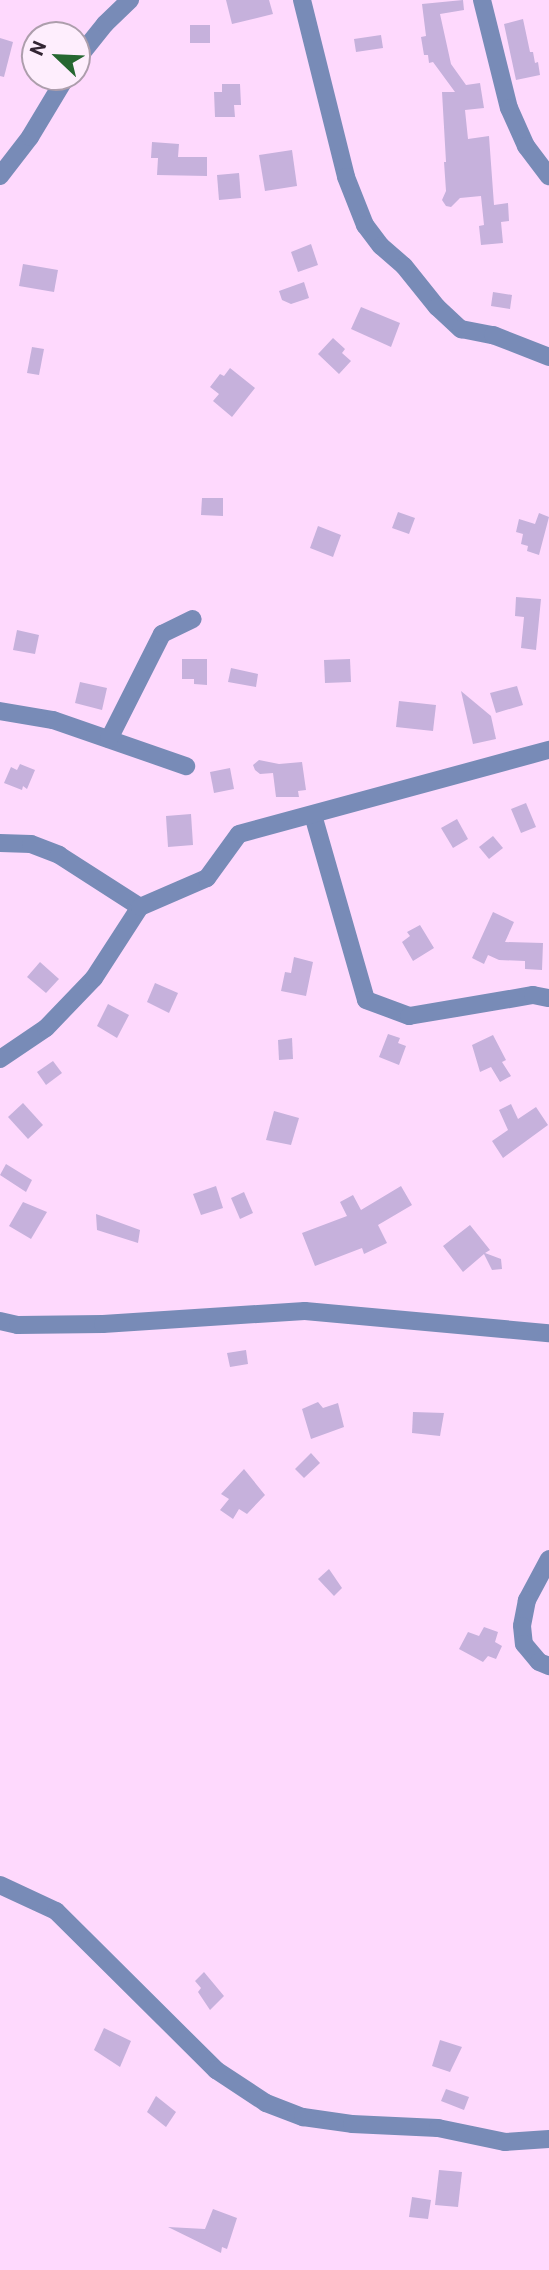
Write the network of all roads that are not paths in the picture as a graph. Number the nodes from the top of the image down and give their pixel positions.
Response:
1 (130, 0) edge
2 (302, 0) edge
3 (482, 0) edge
4 (91, 42) edge
5 (58, 91) edge
6 (0, 176) edge
7 (549, 176) edge
8 (549, 357) edge
9 (193, 619) dead end
10 (0, 711) edge
11 (109, 739) junction
12 (549, 750) edge
13 (186, 766) dead end
14 (313, 815) junction
15 (0, 843) edge
16 (140, 906) junction
17 (549, 998) edge
18 (0, 1059) edge
19 (0, 1321) edge
20 (549, 1333) edge
21 (549, 1559) edge
22 (549, 1666) edge
23 (0, 1885) edge
24 (549, 2139) edge

1 - 4 street
2 - 8 street
3 - 7 street
5 - 6 street
9 - 11 street
10 - 11 street
11 - 13 street
12 - 14 street
14 - 16 street
14 - 17 street
15 - 16 street
16 - 18 street
19 - 20 street
21 - 22 street
23 - 24 street

